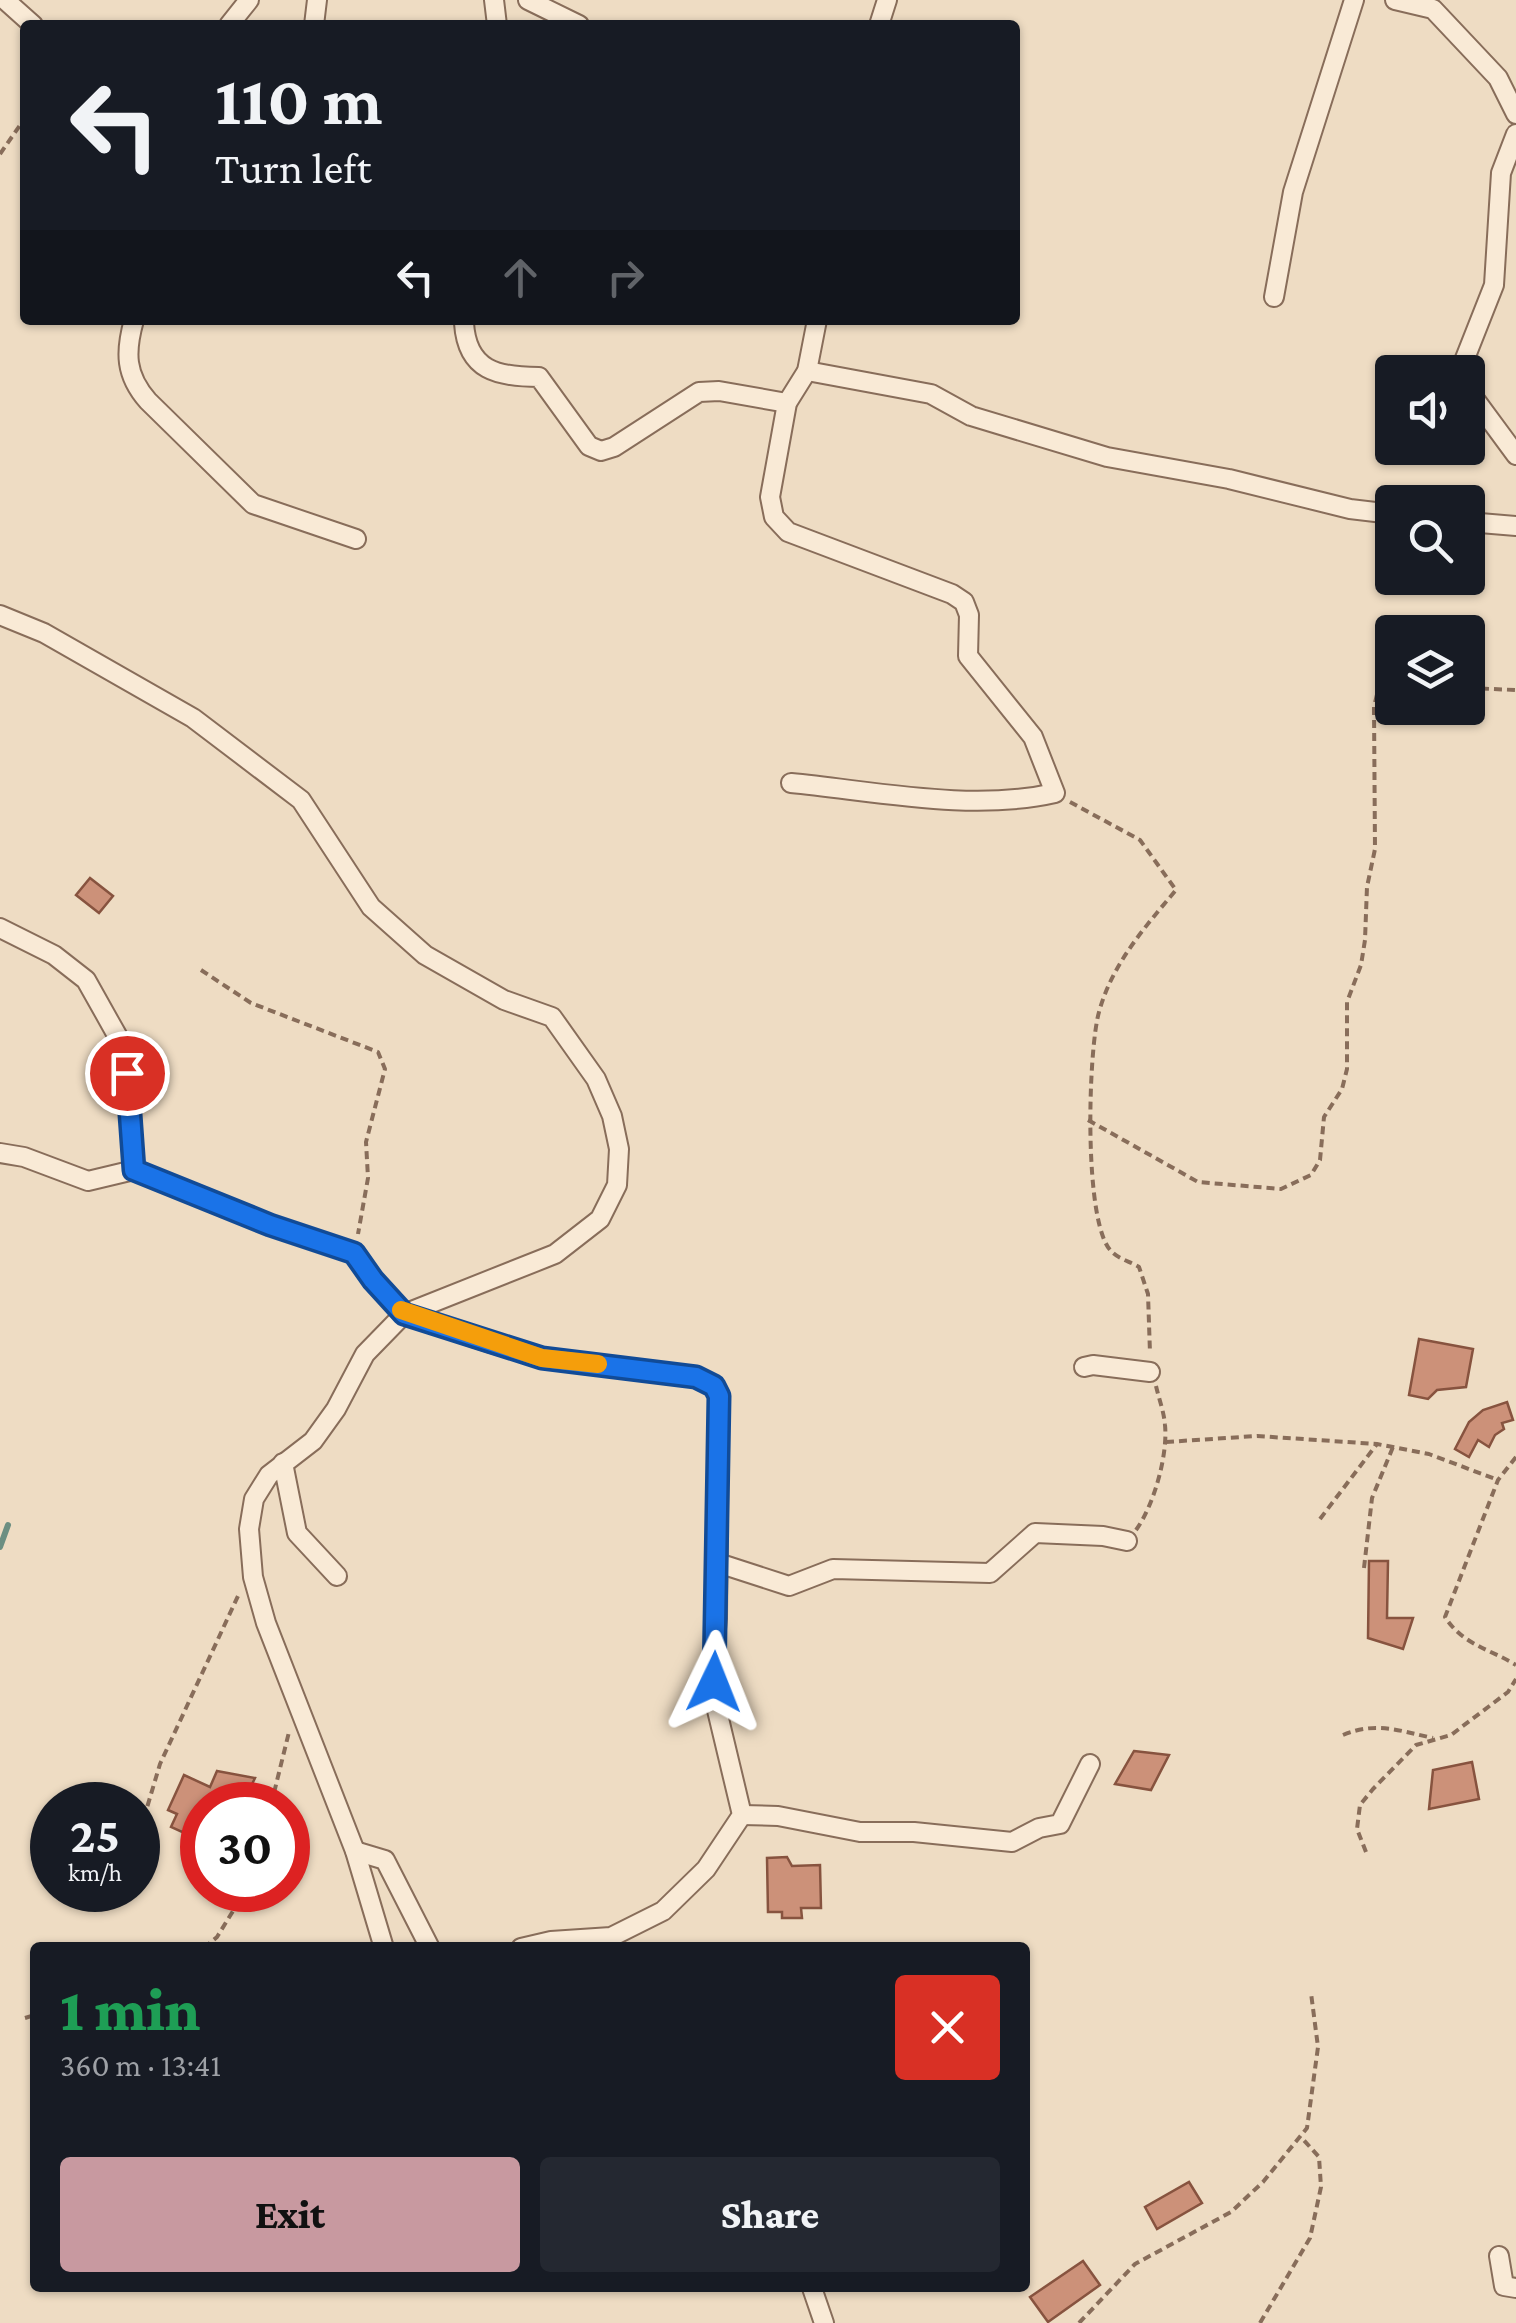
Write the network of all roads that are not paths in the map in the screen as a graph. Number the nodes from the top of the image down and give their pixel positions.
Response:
1 (5, 0) edge
2 (249, 0) edge
3 (528, 0) edge
4 (1354, 0) edge
5 (1395, 0) edge
6 (1434, 4) edge
7 (27, 20) edge
8 (232, 20) edge
9 (569, 20) edge
10 (1516, 114) edge
11 (1516, 134) edge
12 (1274, 296) dead end
13 (133, 325) edge
14 (464, 325) edge
15 (816, 325) edge
16 (1466, 355) edge
17 (807, 371) junction
18 (787, 404) junction
19 (1485, 413) edge
20 (1516, 455) edge
21 (1375, 512) edge
22 (1485, 523) edge
23 (1516, 526) edge
24 (356, 539) dead end
25 (0, 615) edge
26 (791, 783) dead end
27 (0, 928) edge
28 (0, 1153) edge
29 (134, 1170) junction
30 (404, 1314) junction
31 (1084, 1367) dead end
32 (1150, 1372) road end
33 (283, 1464) junction
34 (1127, 1542) road end
35 (715, 1562) junction
36 (338, 1576) dead end
37 (1090, 1764) dead end
38 (742, 1815) junction
39 (355, 1851) junction
40 (382, 1942) edge
41 (427, 1942) edge
42 (548, 1942) edge
43 (1499, 2256) dead end
44 (1516, 2288) edge
45 (813, 2292) edge
46 (824, 2323) edge

1 - 7 street
2 - 8 street
3 - 9 street
4 - 12 street
5 - 6 street
6 - 10 street
11 - 16 street
13 - 24 street
14 - 18 street
15 - 17 street
17 - 18 street
17 - 21 street
18 - 26 street
19 - 20 street
22 - 23 street
25 - 30 street
27 - 29 street
28 - 29 street
29 - 30 street
30 - 33 street
30 - 35 street
31 - 32 street
33 - 36 street
33 - 39 street
34 - 35 street
35 - 38 street
37 - 38 street
38 - 42 street
39 - 40 street
39 - 41 street
43 - 44 street
45 - 46 street

